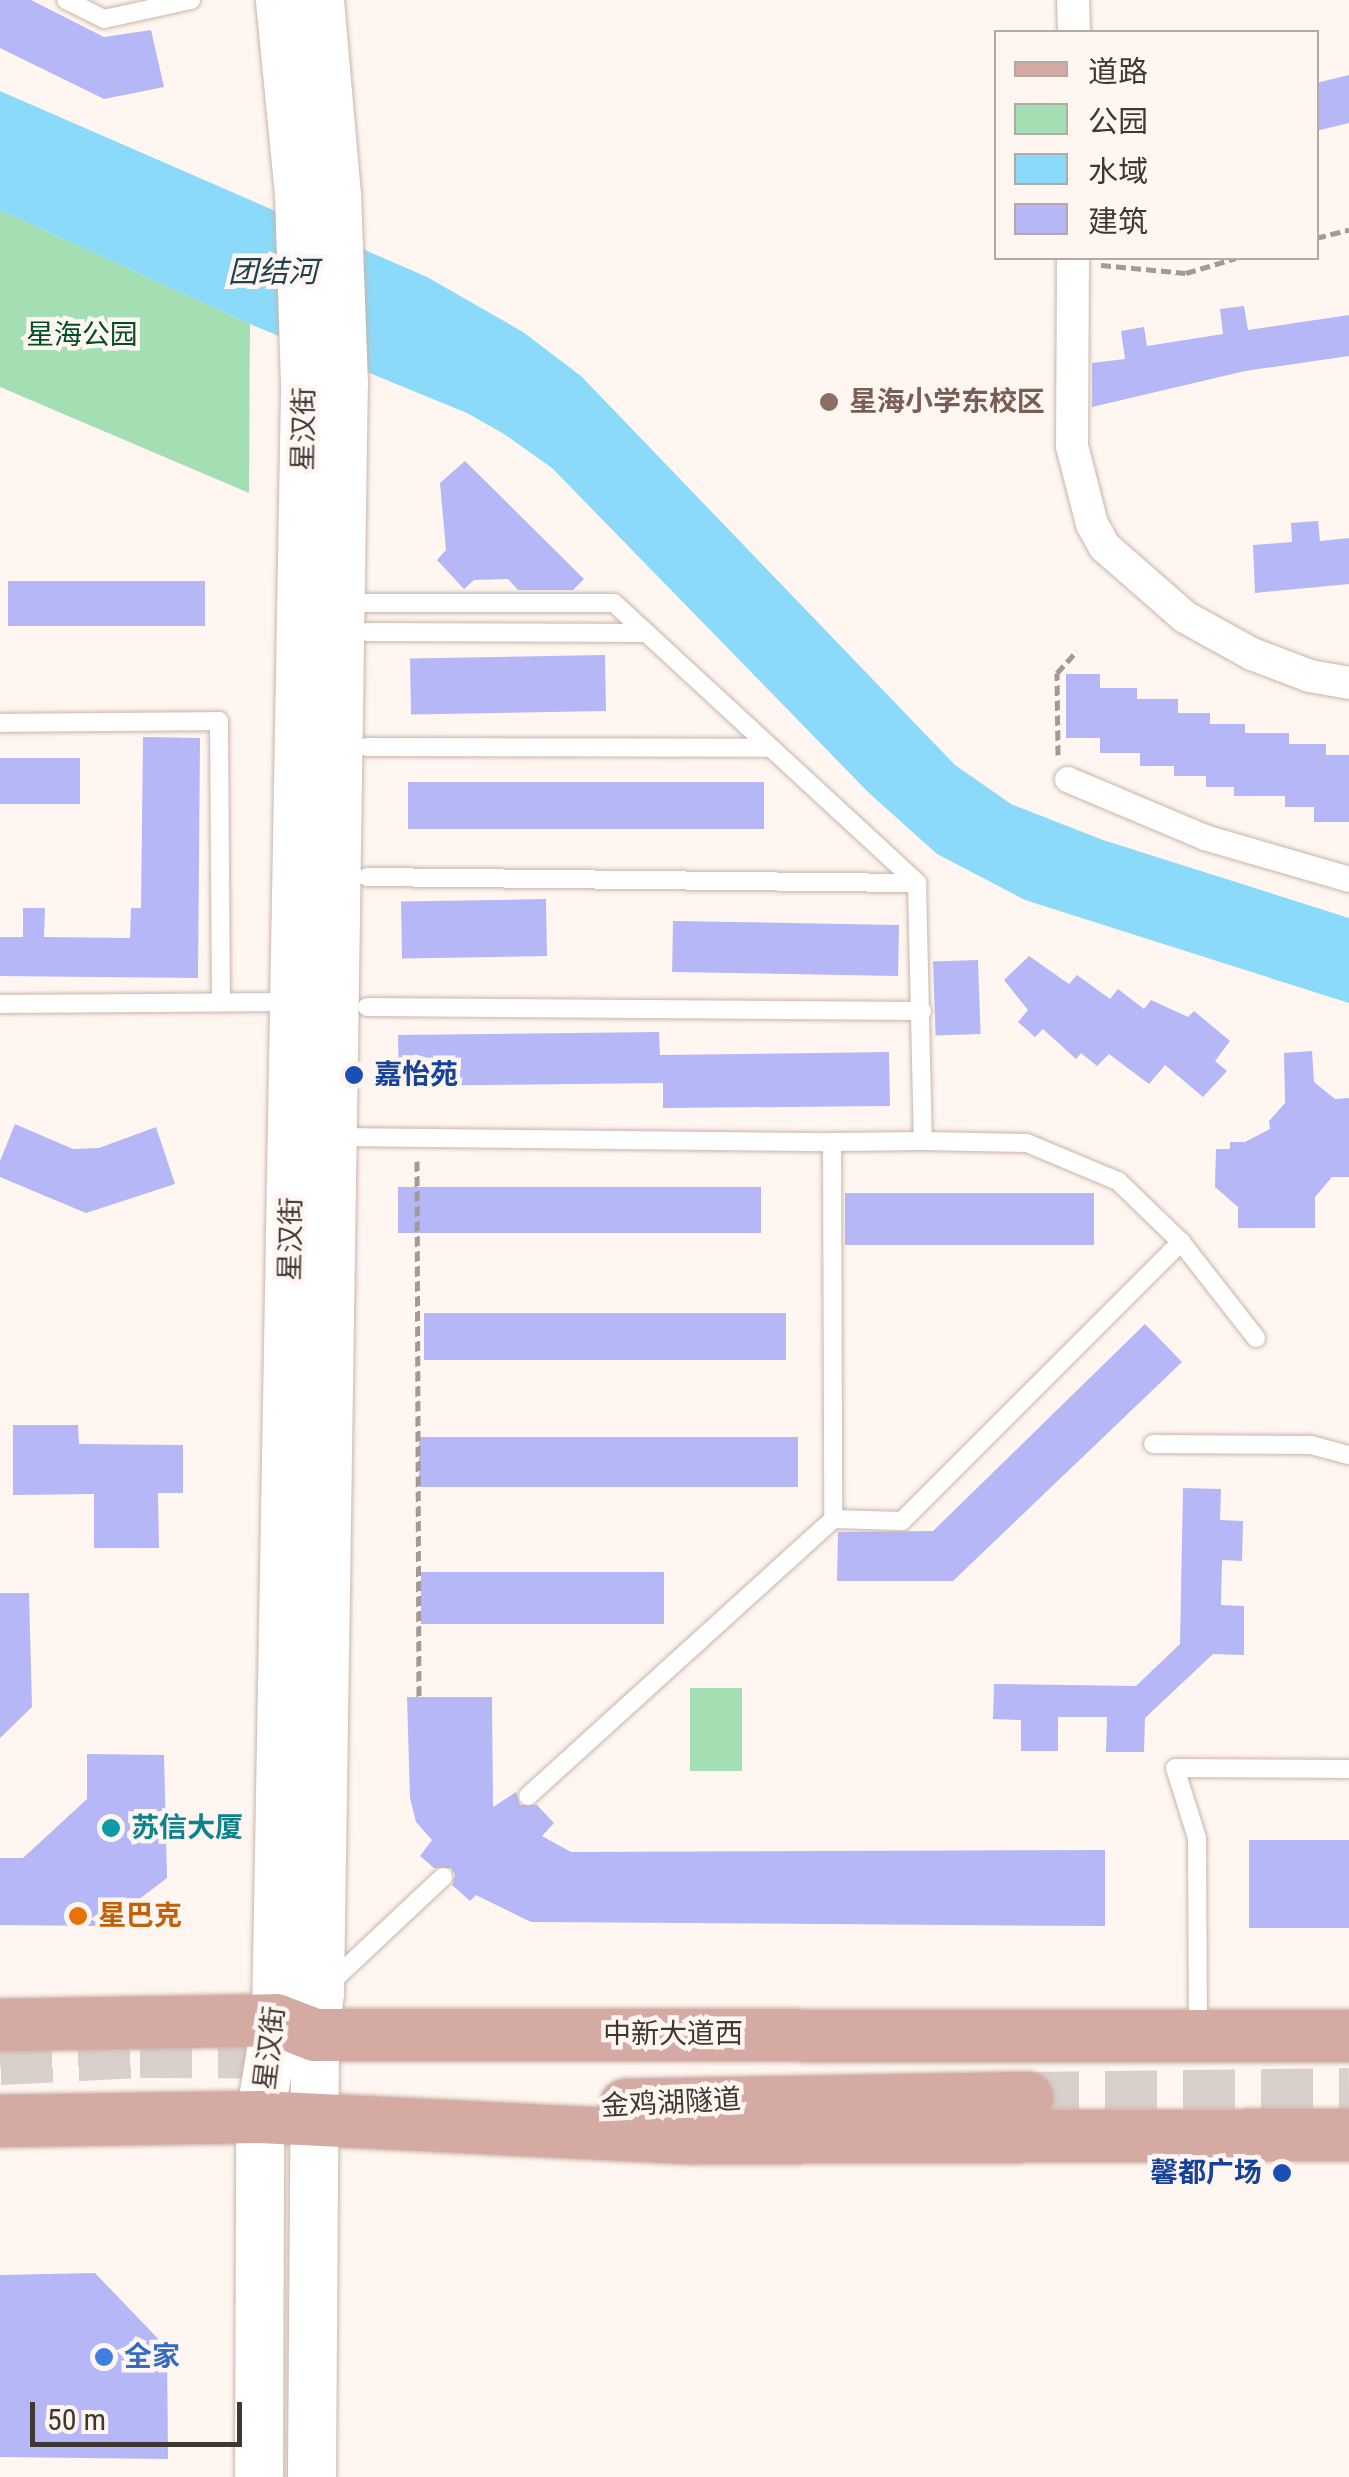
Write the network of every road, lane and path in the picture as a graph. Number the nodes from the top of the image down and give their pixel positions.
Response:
1 (66, 0) edge
2 (191, 0) edge
3 (280, 0) edge
4 (320, 0) edge
5 (1074, 0) edge
6 (1074, 30) edge
7 (318, 195) junction
8 (1349, 230) edge
9 (1319, 237) edge
10 (1074, 260) edge
11 (1083, 260) edge
12 (1229, 260) edge
13 (325, 384) junction
14 (354, 618) junction
15 (643, 633) junction
16 (1077, 650) dead end
17 (1349, 684) edge
18 (0, 722) edge
19 (367, 747) dead end
20 (769, 748) junction
21 (1067, 779) joint
22 (367, 877) dead end
23 (1349, 879) edge
24 (917, 883) junction
25 (221, 1002) junction
26 (295, 1002) junction
27 (0, 1004) edge
28 (367, 1007) dead end
29 (922, 1011) junction
30 (331, 1137) junction
31 (418, 1138) junction
32 (923, 1141) junction
33 (832, 1142) junction
34 (1181, 1242) junction
35 (1256, 1338) dead end
36 (1153, 1444) dead end
37 (1349, 1456) edge
38 (833, 1519) junction
39 (420, 1697) dead end
40 (1349, 1770) edge
41 (528, 1796) dead end
42 (443, 1877) dead end
43 (304, 2016) junction
44 (0, 2025) edge
45 (1198, 2034) junction
46 (1349, 2036) edge
47 (1027, 2098) tunnel mouth
48 (260, 2118) junction
49 (0, 2120) edge
50 (315, 2121) junction
51 (1349, 2135) edge
52 (259, 2477) edge
53 (312, 2477) edge

1 - 2 lane
3 - 7 main road, 星汉街
4 - 7 main road, 星汉街
5 - 6 street
7 - 13 main road, 星汉街
8 - 9 path
10 - 17 street
11 - 12 path
13 - 14 main road, 星汉街
13 - 26 main road, 星汉街
14 - 15 lane
14 - 15 lane
14 - 30 main road, 星汉街
15 - 20 lane
16 - 21 path
18 - 25 lane
19 - 20 lane
20 - 24 lane
21 - 23 street
22 - 24 lane
24 - 29 lane
25 - 26 lane
25 - 27 lane
26 - 43 main road, 星汉街
28 - 29 lane
29 - 32 lane
30 - 31 lane
30 - 43 main road, 星汉街
31 - 33 lane
31 - 39 path
32 - 33 lane
32 - 34 lane
33 - 38 lane
34 - 35 lane
34 - 38 lane
36 - 37 lane
38 - 41 lane
40 - 45 lane
42 - 43 lane
43 - 44 main road, 中新大道西
43 - 45 main road, 中新大道西
43 - 48 main road, 星汉街
43 - 50 main road, 星汉街
45 - 46 main road, 中新大道西
47 - 50 main road, 金鸡湖隧道
48 - 49 main road
48 - 50 main road
48 - 52 main road, 星汉街
50 - 51 main road
50 - 53 main road, 星汉街

